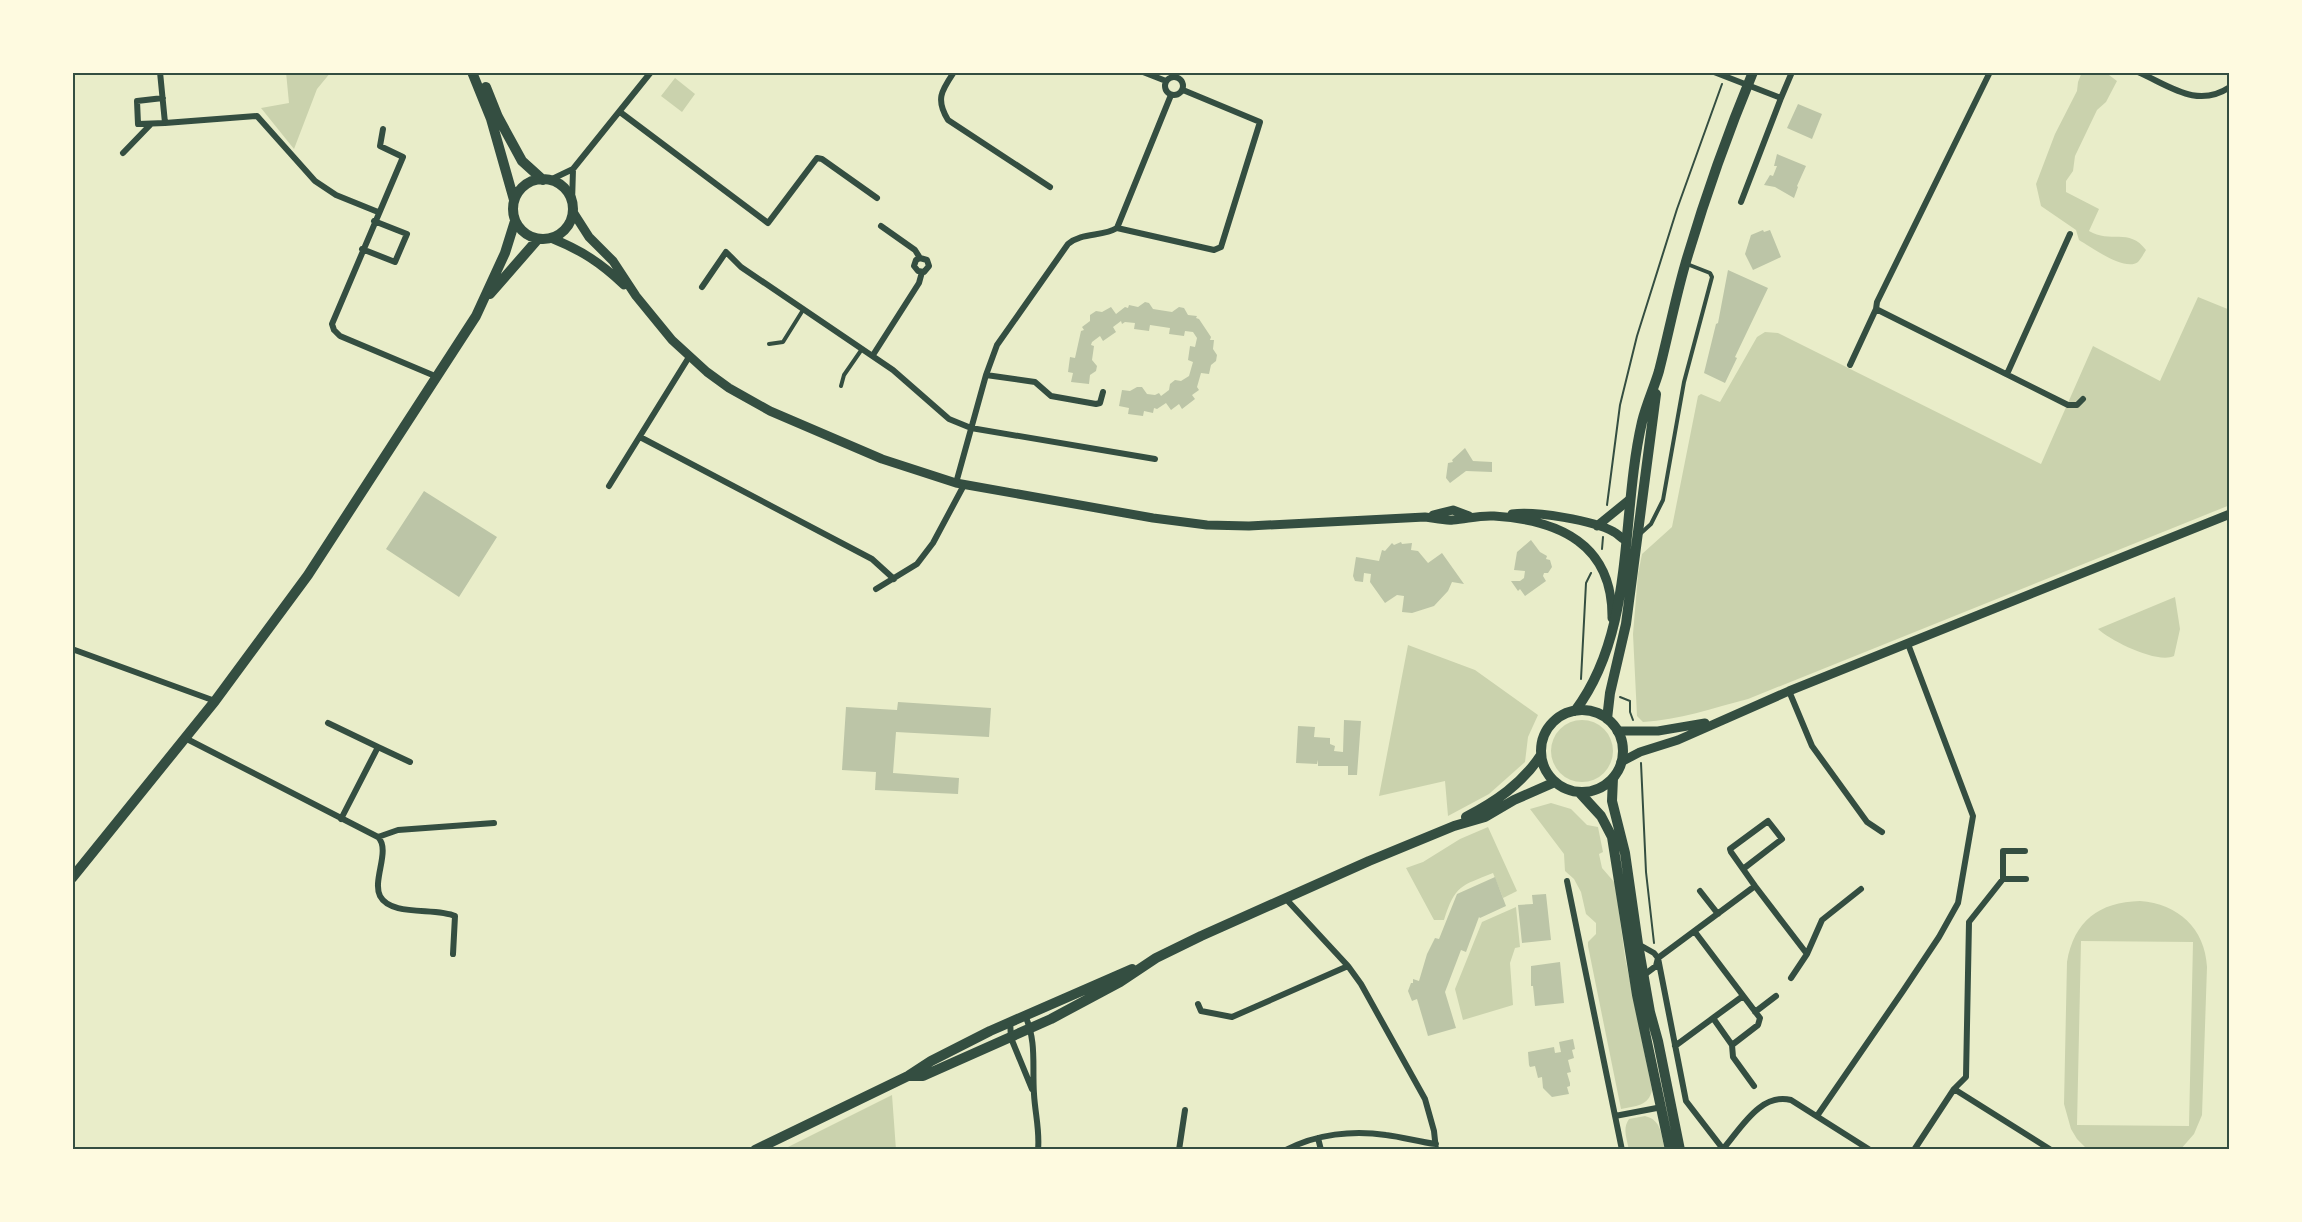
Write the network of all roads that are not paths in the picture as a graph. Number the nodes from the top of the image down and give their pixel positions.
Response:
1 (160, 72) edge
2 (472, 72) edge
3 (480, 72) edge
4 (651, 72) edge
5 (954, 72) edge
6 (1143, 72) edge
7 (1714, 72) edge
8 (1753, 72) edge
9 (1792, 72) edge
10 (1990, 72) edge
11 (2138, 72) edge
12 (1180, 75) edge
13 (1166, 81) junction
14 (1748, 85) junction
15 (2230, 87) edge
16 (1183, 90) junction
17 (1172, 95) junction
18 (163, 98) junction
19 (1781, 98) junction
20 (620, 112) junction
21 (165, 123) junction
22 (151, 124) junction
23 (384, 129) dead end
24 (123, 153) dead end
25 (573, 170) junction
26 (547, 180) junction
27 (1050, 187) dead end
28 (877, 198) dead end
29 (514, 200) junction
30 (1741, 202) dead end
31 (572, 208) junction
32 (378, 212) junction
33 (374, 221) junction
34 (515, 221) junction
35 (881, 226) dead end
36 (1117, 228) junction
37 (2070, 234) dead end
38 (551, 238) junction
39 (538, 239) junction
40 (362, 249) junction
41 (920, 258) junction
42 (1686, 264) junction
43 (922, 272) junction
44 (702, 286) dead end
45 (636, 296) junction
46 (482, 303) junction
47 (1876, 309) junction
48 (803, 310) junction
49 (769, 344) dead end
50 (862, 349) junction
51 (873, 355) junction
52 (689, 357) junction
53 (1850, 365) dead end
54 (1659, 370) junction
55 (2007, 374) junction
56 (986, 375) junction
57 (435, 376) junction
58 (841, 386) dead end
59 (1103, 392) dead end
60 (2083, 399) dead end
61 (971, 428) junction
62 (640, 437) junction
63 (1155, 459) dead end
64 (960, 484) junction
65 (609, 486) dead end
66 (1629, 500) junction
67 (2230, 514) edge
68 (1495, 516) junction
69 (1601, 527) junction
70 (1637, 536) junction
71 (1625, 540) junction
72 (1632, 569) junction
73 (894, 579) junction
74 (876, 589) dead end
75 (1610, 638) junction
76 (1908, 644) junction
77 (72, 649) edge
78 (1789, 691) junction
79 (215, 701) junction
80 (1575, 711) junction
81 (1607, 720) junction
82 (1722, 720) junction
83 (328, 723) dead end
84 (1617, 731) junction
85 (185, 738) junction
86 (378, 747) junction
87 (1541, 755) junction
88 (410, 762) dead end
89 (1621, 762) junction
90 (1612, 778) junction
91 (1555, 782) junction
92 (1579, 792) junction
93 (341, 819) junction
94 (494, 823) dead end
95 (1454, 826) junction
96 (1882, 832) dead end
97 (378, 837) junction
98 (2025, 851) dead end
99 (1743, 869) junction
100 (72, 878) edge
101 (2003, 879) junction
102 (2026, 879) dead end
103 (1568, 881) dead end
104 (1755, 886) junction
105 (1861, 889) dead end
106 (1700, 891) dead end
107 (1286, 898) junction
108 (1718, 914) junction
109 (1695, 932) junction
110 (1638, 944) junction
111 (453, 954) dead end
112 (1807, 954) junction
113 (1658, 958) junction
114 (1146, 963) junction
115 (1348, 966) junction
116 (1643, 975) junction
117 (1791, 978) dead end
118 (1743, 996) junction
119 (1776, 996) dead end
120 (1198, 1004) dead end
121 (1755, 1012) junction
122 (1025, 1015) junction
123 (1713, 1018) junction
124 (1010, 1021) junction
125 (1031, 1029) junction
126 (1011, 1038) junction
127 (1732, 1045) junction
128 (1675, 1046) junction
129 (908, 1076) junction
130 (1754, 1086) dead end
131 (1953, 1089) junction
132 (1034, 1092) junction
133 (1662, 1106) junction
134 (1185, 1110) dead end
135 (1615, 1116) junction
136 (1816, 1116) junction
137 (1318, 1138) junction
138 (1436, 1147) edge
139 (755, 1150) edge
140 (1038, 1150) edge
141 (1179, 1150) edge
142 (1286, 1150) edge
143 (1321, 1150) edge
144 (1622, 1150) edge
145 (1670, 1150) edge
146 (1680, 1150) edge
147 (1723, 1150) edge
148 (1870, 1150) edge
149 (1914, 1150) edge
150 (2051, 1150) edge

1 - 18 street
2 - 29 main road
3 - 26 main road
4 - 20 street
5 - 27 street
6 - 13 street
7 - 14 street
8 - 14 main road
9 - 19 street
10 - 47 street
11 - 15 street
12 - 13 street
12 - 16 street
13 - 17 street
14 - 19 street
14 - 42 main road
16 - 17 street
16 - 36 street
17 - 36 street
18 - 21 street
18 - 22 street
19 - 30 street
20 - 25 street
20 - 28 street
21 - 22 street
21 - 32 street
22 - 24 street
23 - 32 street
25 - 26 street
25 - 31 street
26 - 29 main road
26 - 31 main road
29 - 34 main road
31 - 38 main road
31 - 45 street
32 - 33 street
33 - 40 street
33 - 40 street
34 - 39 main road
34 - 46 main road
35 - 41 street
36 - 56 street
37 - 55 street
38 - 39 main road
38 - 45 street
39 - 46 main road
40 - 57 street
41 - 43 street
41 - 43 street
42 - 54 main road
42 - 70 lane
43 - 51 street
44 - 48 street
45 - 52 street
46 - 57 main road
47 - 53 street
47 - 55 street
48 - 49 lane
48 - 50 street
50 - 51 street
50 - 58 lane
51 - 61 street
52 - 62 street
52 - 64 street
54 - 66 main road
54 - 70 main road
55 - 60 street
56 - 59 street
56 - 61 street
57 - 79 main road
61 - 63 street
61 - 64 street
62 - 65 street
62 - 73 street
64 - 68 street
64 - 73 street
66 - 69 street
66 - 71 main road
67 - 76 street
68 - 69 street
68 - 75 street
69 - 71 street
70 - 72 main road
71 - 72 main road
71 - 75 main road
72 - 81 main road
73 - 74 street
75 - 80 main road
76 - 78 street
76 - 136 street
77 - 79 street
78 - 82 street
78 - 96 street
79 - 85 main road
80 - 81 main road
80 - 87 main road
81 - 84 main road
82 - 84 street
82 - 89 street
83 - 86 street
84 - 89 main road
85 - 93 street
85 - 100 main road
86 - 88 street
86 - 93 street
87 - 91 main road
87 - 95 main road
89 - 90 main road
90 - 92 main road
90 - 110 main road
91 - 92 main road
91 - 95 main road
92 - 133 main road
93 - 97 street
94 - 97 street
95 - 107 main road
97 - 111 street
98 - 101 street
99 - 99 street
99 - 104 street
101 - 102 street
101 - 131 street
103 - 135 street
104 - 108 street
104 - 112 street
105 - 112 street
106 - 108 street
107 - 114 main road
107 - 115 street
108 - 109 street
109 - 113 street
109 - 118 street
110 - 113 street
110 - 116 main road
112 - 117 street
113 - 116 street
113 - 128 street
114 - 122 main road
114 - 125 main road
115 - 120 street
115 - 138 street
116 - 146 main road
118 - 121 street
118 - 123 street
119 - 121 street
121 - 127 street
122 - 124 main road
122 - 125 street
123 - 127 street
123 - 128 street
124 - 126 street
124 - 129 main road
125 - 126 main road
125 - 132 street
126 - 129 main road
126 - 132 street
127 - 130 street
128 - 147 street
129 - 139 main road
131 - 149 street
131 - 150 street
132 - 140 street
133 - 135 street
133 - 145 main road
134 - 141 street
135 - 144 street
136 - 147 street
136 - 148 street
137 - 138 street
137 - 142 street
137 - 143 street

